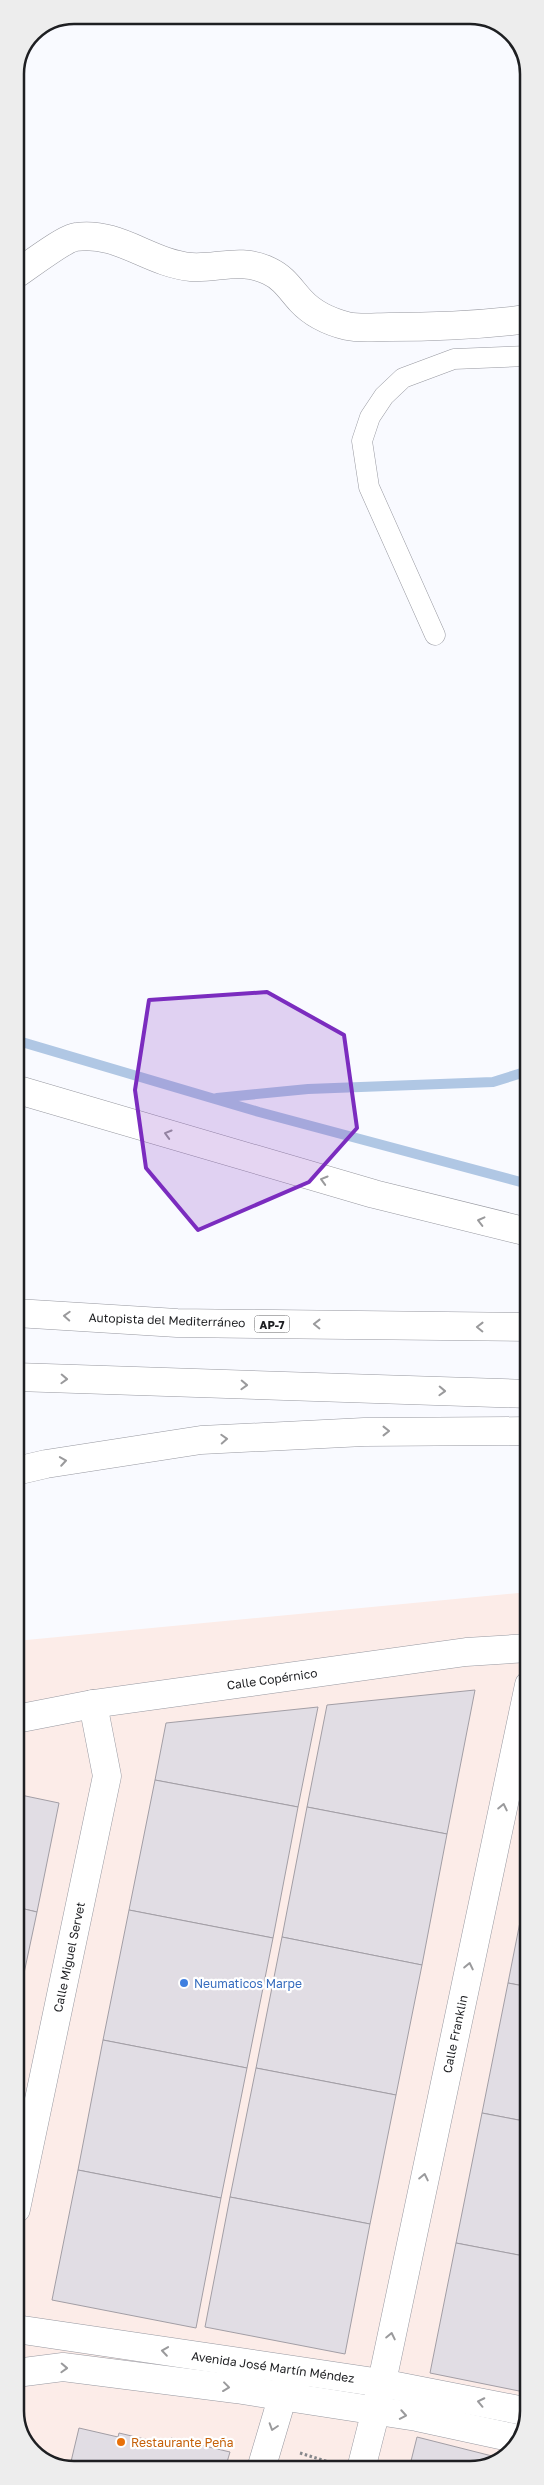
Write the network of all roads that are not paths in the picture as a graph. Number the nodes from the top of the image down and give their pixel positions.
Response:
1 (24, 268) edge
2 (520, 320) edge
3 (520, 356) edge
4 (435, 635) dead end
5 (24, 1091) edge
6 (520, 1230) edge
7 (24, 1313) edge
8 (520, 1327) edge
9 (24, 1377) edge
10 (520, 1394) edge
11 (520, 1431) edge
12 (24, 1469) edge
13 (520, 1649) edge
14 (93, 1704) junction
15 (24, 1717) edge
16 (520, 1727) edge
17 (24, 2171) edge
18 (24, 2330) edge
19 (24, 2372) edge
20 (326, 2374) junction
21 (381, 2383) junction
22 (283, 2395) junction
23 (376, 2410) junction
24 (520, 2410) edge
25 (513, 2437) edge
26 (264, 2461) edge
27 (363, 2461) edge

1 - 2 main road
3 - 4 lane
6 -> 5 main road
8 -> 7 main road, Autopista del Mediterráneo / AP-7
9 -> 10 main road
12 -> 11 main road
13 - 14 main road, Calle Copérnico
14 - 15 main road, Calle Copérnico
14 - 17 main road, Calle Miguel Servet
21 -> 16 main road, Calle Franklin
20 -> 18 main road, Avenida José Martín Méndez
19 -> 22 main road
20 - 21 main road, Avenida José Martín Méndez
20 - 22 main road
21 - 23 main road, Calle Franklin
24 -> 21 main road, Avenida José Martín Méndez
22 - 23 main road
22 -> 26 main road
23 -> 25 main road
23 - 27 main road, Calle Franklin

